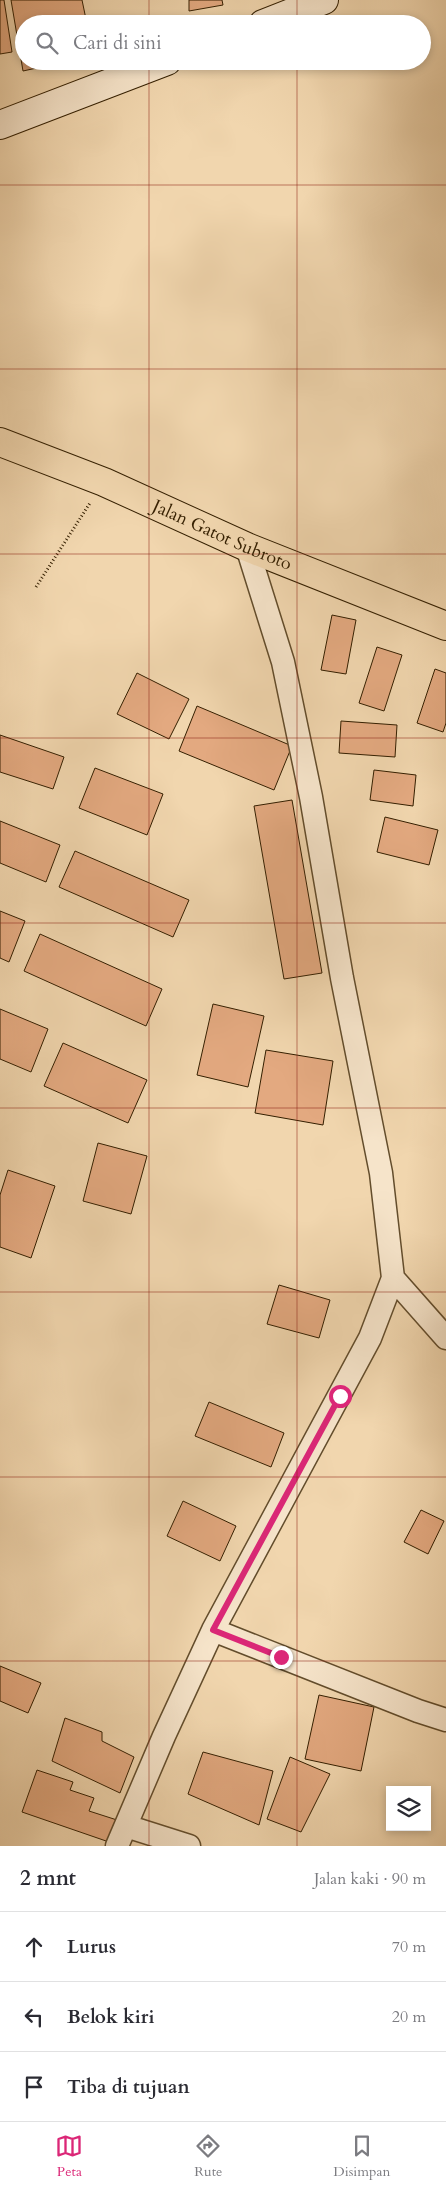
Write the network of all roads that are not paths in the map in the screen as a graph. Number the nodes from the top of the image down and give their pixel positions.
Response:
1 (324, 0) edge
2 (286, 15) edge
3 (144, 70) edge
4 (0, 125) edge
5 (0, 442) edge
6 (247, 547) junction
7 (446, 626) edge
8 (393, 1278) junction
9 (446, 1338) edge
10 (213, 1630) junction
11 (446, 1720) edge
12 (121, 1836) edge
13 (189, 1846) edge

1 - 2 main road
3 - 4 main road
5 - 6 highway, Jalan Gatot Subroto
6 - 7 highway, Jalan Gatot Subroto
6 - 8 street
8 - 9 street
8 - 10 street
10 - 11 street
10 - 12 street
12 - 13 street

